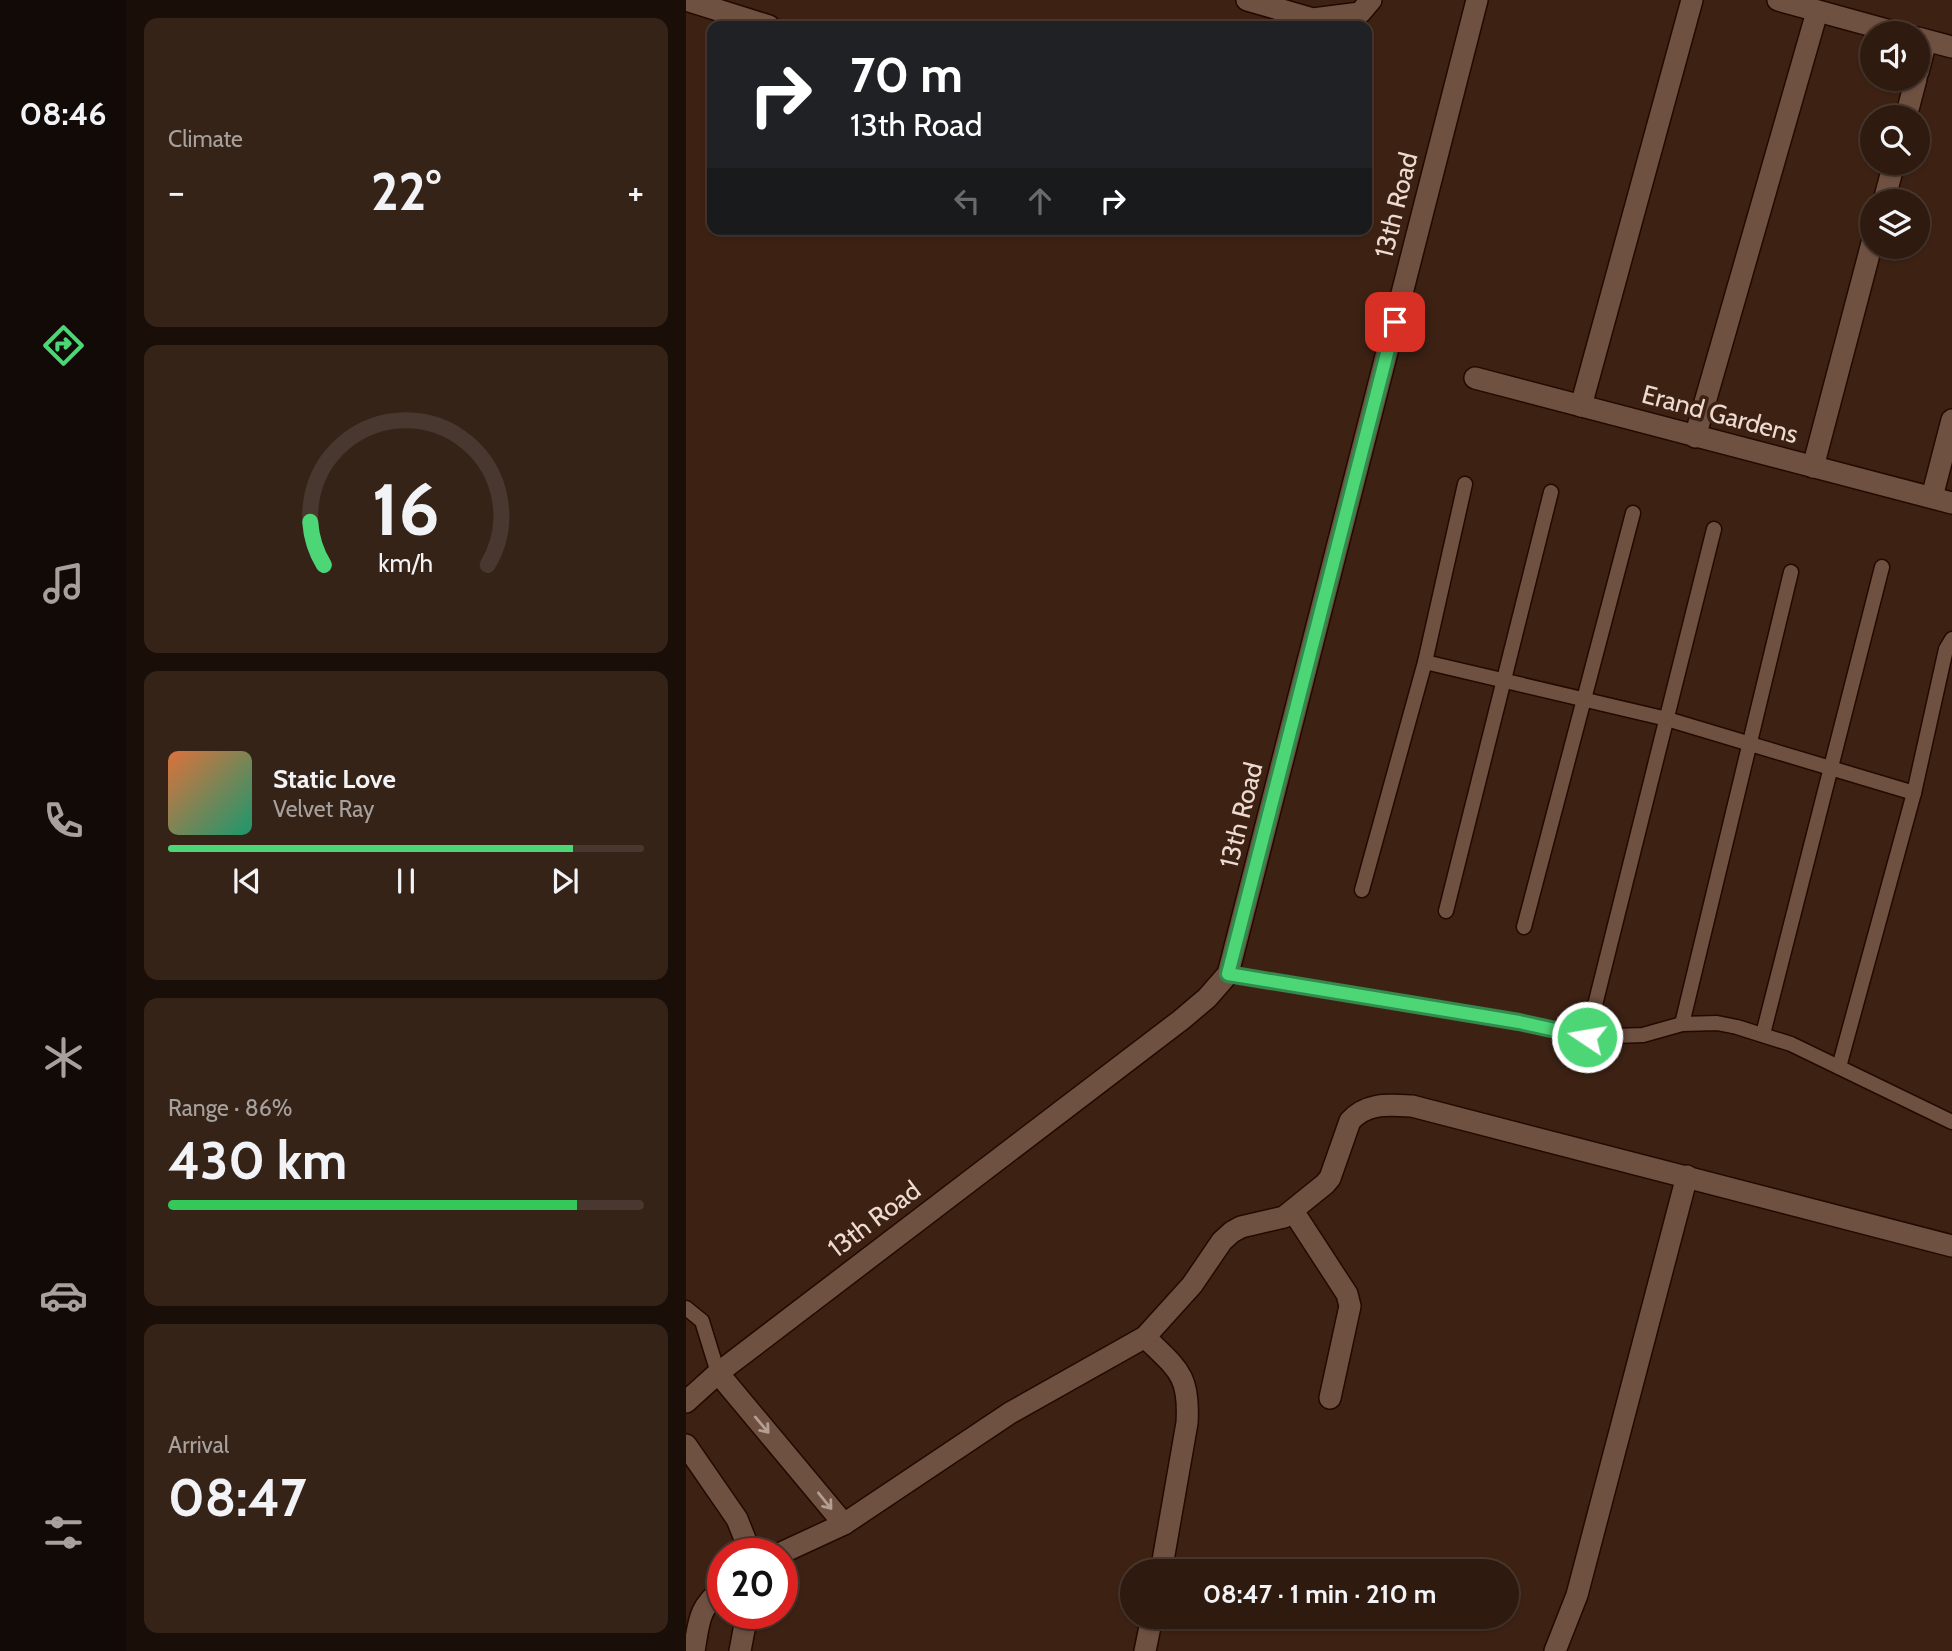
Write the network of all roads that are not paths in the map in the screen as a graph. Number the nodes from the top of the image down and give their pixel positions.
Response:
1 (686, 0) edge
2 (1247, 0) edge
3 (1371, 0) edge
4 (1477, 0) edge
5 (1692, 0) edge
6 (1778, 0) edge
7 (1817, 12) junction
8 (753, 21) edge
9 (1860, 23) edge
10 (1930, 42) edge
11 (1952, 47) edge
12 (1868, 259) edge
13 (1475, 378) dead end
14 (1581, 406) junction
15 (1952, 420) edge
16 (1695, 437) junction
17 (1813, 467) junction
18 (1465, 484) dead end
19 (1551, 492) dead end
20 (1942, 500) edge
21 (1633, 513) dead end
22 (1714, 529) dead end
23 (1882, 567) dead end
24 (1791, 572) dead end
25 (1952, 639) edge
26 (1425, 662) junction
27 (1504, 681) junction
28 (1585, 699) junction
29 (1667, 719) junction
30 (1749, 745) junction
31 (1829, 768) junction
32 (1914, 793) junction
33 (1362, 890) dead end
34 (1446, 911) dead end
35 (1524, 927) dead end
36 (1228, 974) junction
37 (1682, 1024) junction
38 (1763, 1034) junction
39 (1587, 1037) junction
40 (1839, 1067) junction
41 (1952, 1122) edge
42 (1687, 1176) junction
43 (1293, 1211) junction
44 (1952, 1246) edge
45 (686, 1308) edge
46 (1145, 1337) junction
47 (718, 1373) junction
48 (1330, 1398) dead end
49 (686, 1402) edge
50 (686, 1445) edge
51 (844, 1524) junction
52 (745, 1538) edge
53 (798, 1545) edge
54 (1163, 1559) edge
55 (707, 1602) edge
56 (744, 1629) edge
57 (1150, 1629) edge
58 (694, 1651) edge
59 (740, 1651) edge
60 (1145, 1651) edge
61 (1555, 1651) edge

1 - 8 street
2 - 3 street
4 - 36 street, 13th Road
5 - 14 street
6 - 7 street
7 - 9 street
7 - 16 street
10 - 11 street
12 - 17 street
13 - 14 street, Erand Gardens
14 - 16 street, Erand Gardens
15 - 20 street
16 - 17 street, Erand Gardens
17 - 20 street, Erand Gardens
18 - 26 lane
19 - 27 lane
21 - 28 lane
22 - 29 lane
23 - 31 lane
24 - 30 lane
25 - 32 lane
26 - 27 lane
26 - 33 lane
27 - 28 lane
27 - 34 lane
28 - 29 lane
28 - 35 lane
29 - 30 lane
29 - 39 lane
30 - 31 lane
30 - 37 lane
31 - 32 lane
31 - 38 lane
32 - 40 lane
36 - 39 lane
36 - 47 street, 13th Road
37 - 38 lane
37 - 39 lane
38 - 40 lane
40 - 41 lane
42 - 43 street
42 - 44 street
42 - 61 street
43 - 46 street
43 - 48 street
45 - 47 lane
46 - 51 street
46 - 54 street
47 - 49 street, 13th Road
47 -> 51 street
50 - 52 street
51 - 53 street
55 - 58 street
56 - 59 street
57 - 60 street

